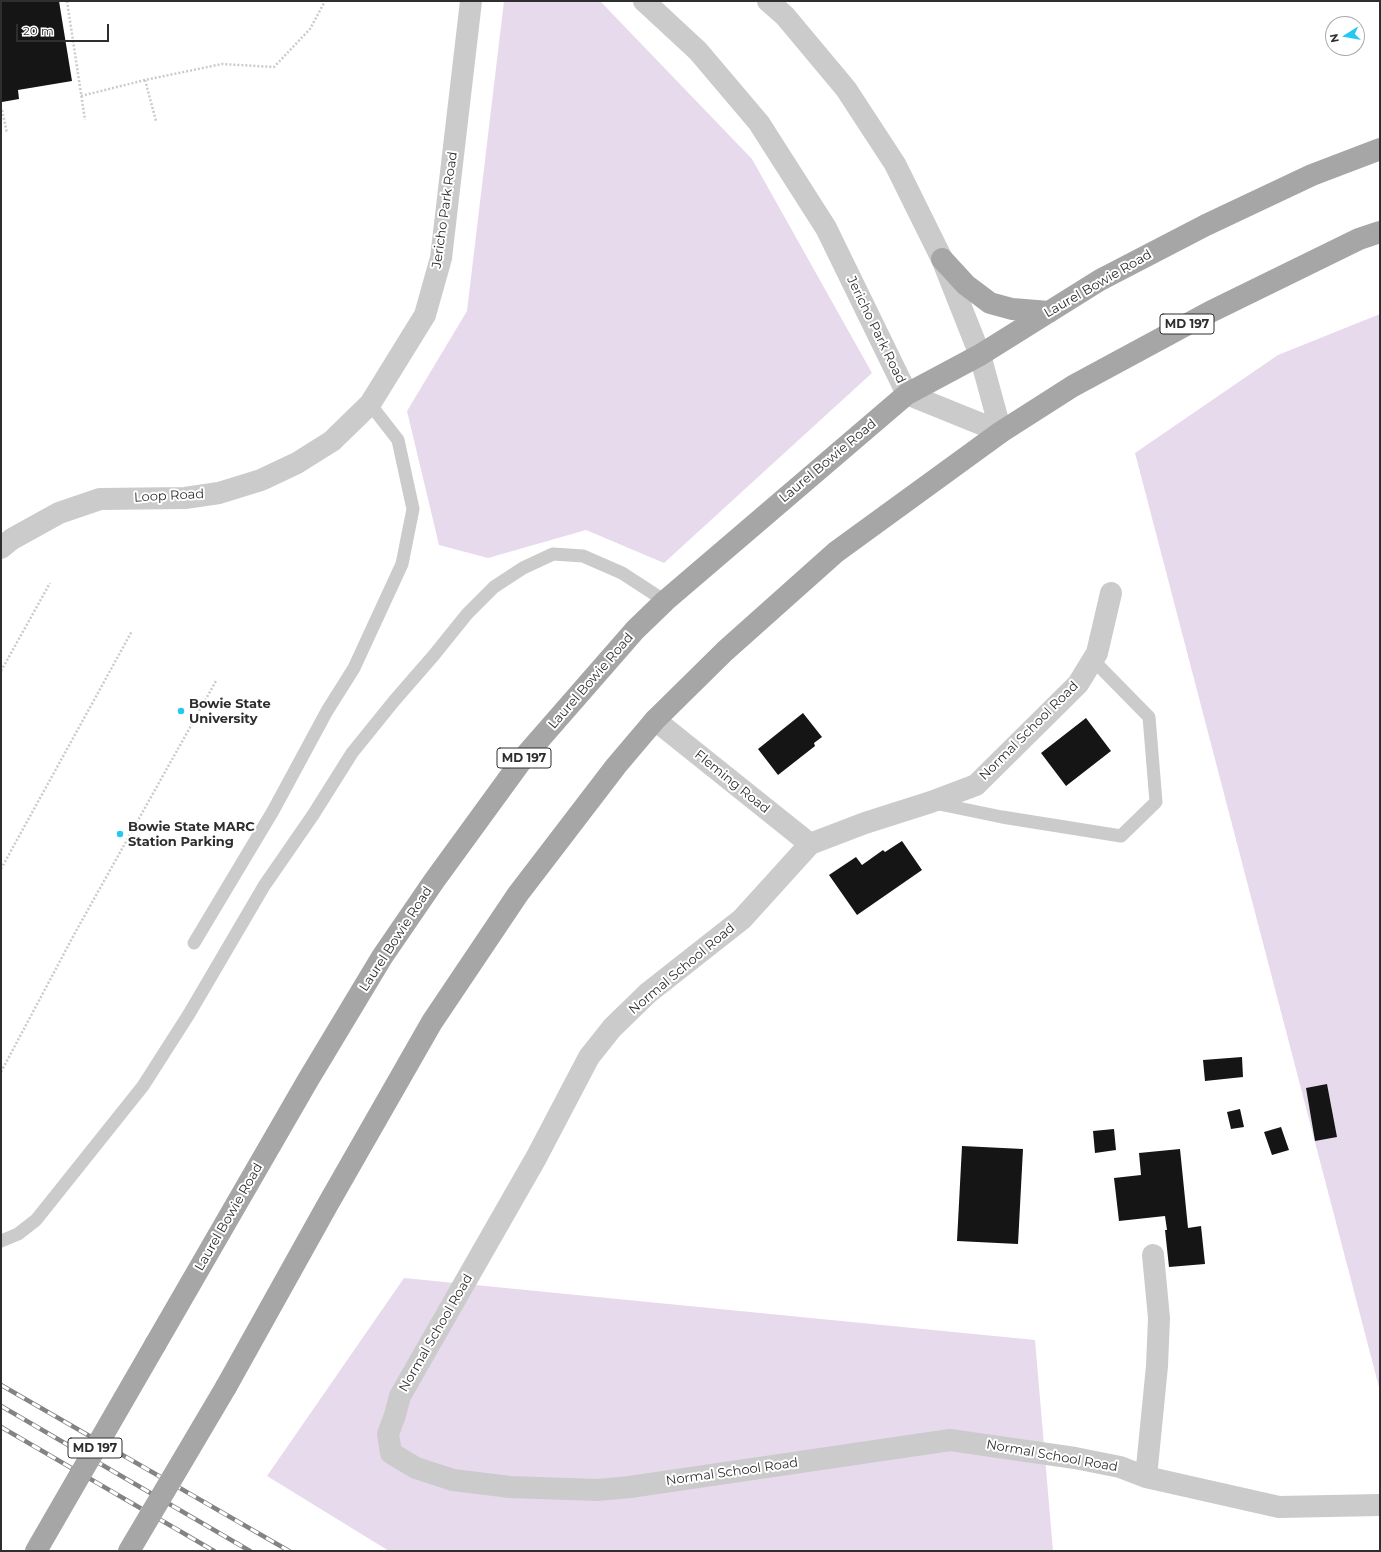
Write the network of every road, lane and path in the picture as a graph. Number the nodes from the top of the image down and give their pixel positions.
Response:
1 (67, 1) edge
2 (325, 1) edge
3 (471, 1) edge
4 (644, 1) edge
5 (768, 1) edge
6 (145, 80) junction
7 (82, 96) junction
8 (2, 110) edge
9 (85, 120) dead end
10 (156, 121) dead end
11 (7, 133) dead end
12 (1380, 148) edge
13 (1380, 232) edge
14 (942, 259) junction
15 (1049, 312) junction
16 (980, 355) junction
17 (907, 394) junction
18 (370, 404) junction
19 (1001, 432) junction
20 (1, 548) edge
21 (50, 583) dead end
22 (1111, 593) dead end
23 (665, 601) junction
24 (132, 631) dead end
25 (1093, 660) junction
26 (1, 671) edge
27 (216, 681) dead end
28 (655, 720) junction
29 (930, 802) junction
30 (810, 844) junction
31 (1, 869) edge
32 (194, 943) dead end
33 (1, 1072) edge
34 (1, 1241) edge
35 (1153, 1255) dead end
36 (1146, 1477) junction
37 (1380, 1505) edge
38 (36, 1551) edge
39 (129, 1551) edge

1 - 7 path
2 - 6 path
3 - 18 street, Jericho Park Road
4 - 17 street, Jericho Park Road
5 - 14 street
6 - 7 path
6 - 10 path
7 - 9 path
8 - 11 path
12 - 15 main road, Laurel Bowie Road / MD 197
13 - 19 main road, MD 197
14 - 15 main road
14 - 16 street
15 - 16 main road, Laurel Bowie Road / MD 197
16 - 17 main road, Laurel Bowie Road / MD 197
16 - 19 street
17 - 19 street, Jericho Park Road
17 - 23 main road, Laurel Bowie Road / MD 197
18 - 20 street, Loop Road
18 - 32 lane
19 - 28 main road, MD 197
21 - 26 path
22 - 25 street, Normal School Road
23 - 34 lane
23 - 38 main road, Laurel Bowie Road / MD 197, bridge
24 - 31 path
25 - 29 street, Normal School Road
25 - 29 lane
27 - 33 path
28 - 30 street, Fleming Road
28 - 39 main road, MD 197, bridge
29 - 30 street, Normal School Road
30 - 36 street, Normal School Road
35 - 36 street
36 - 37 street, Normal School Road

